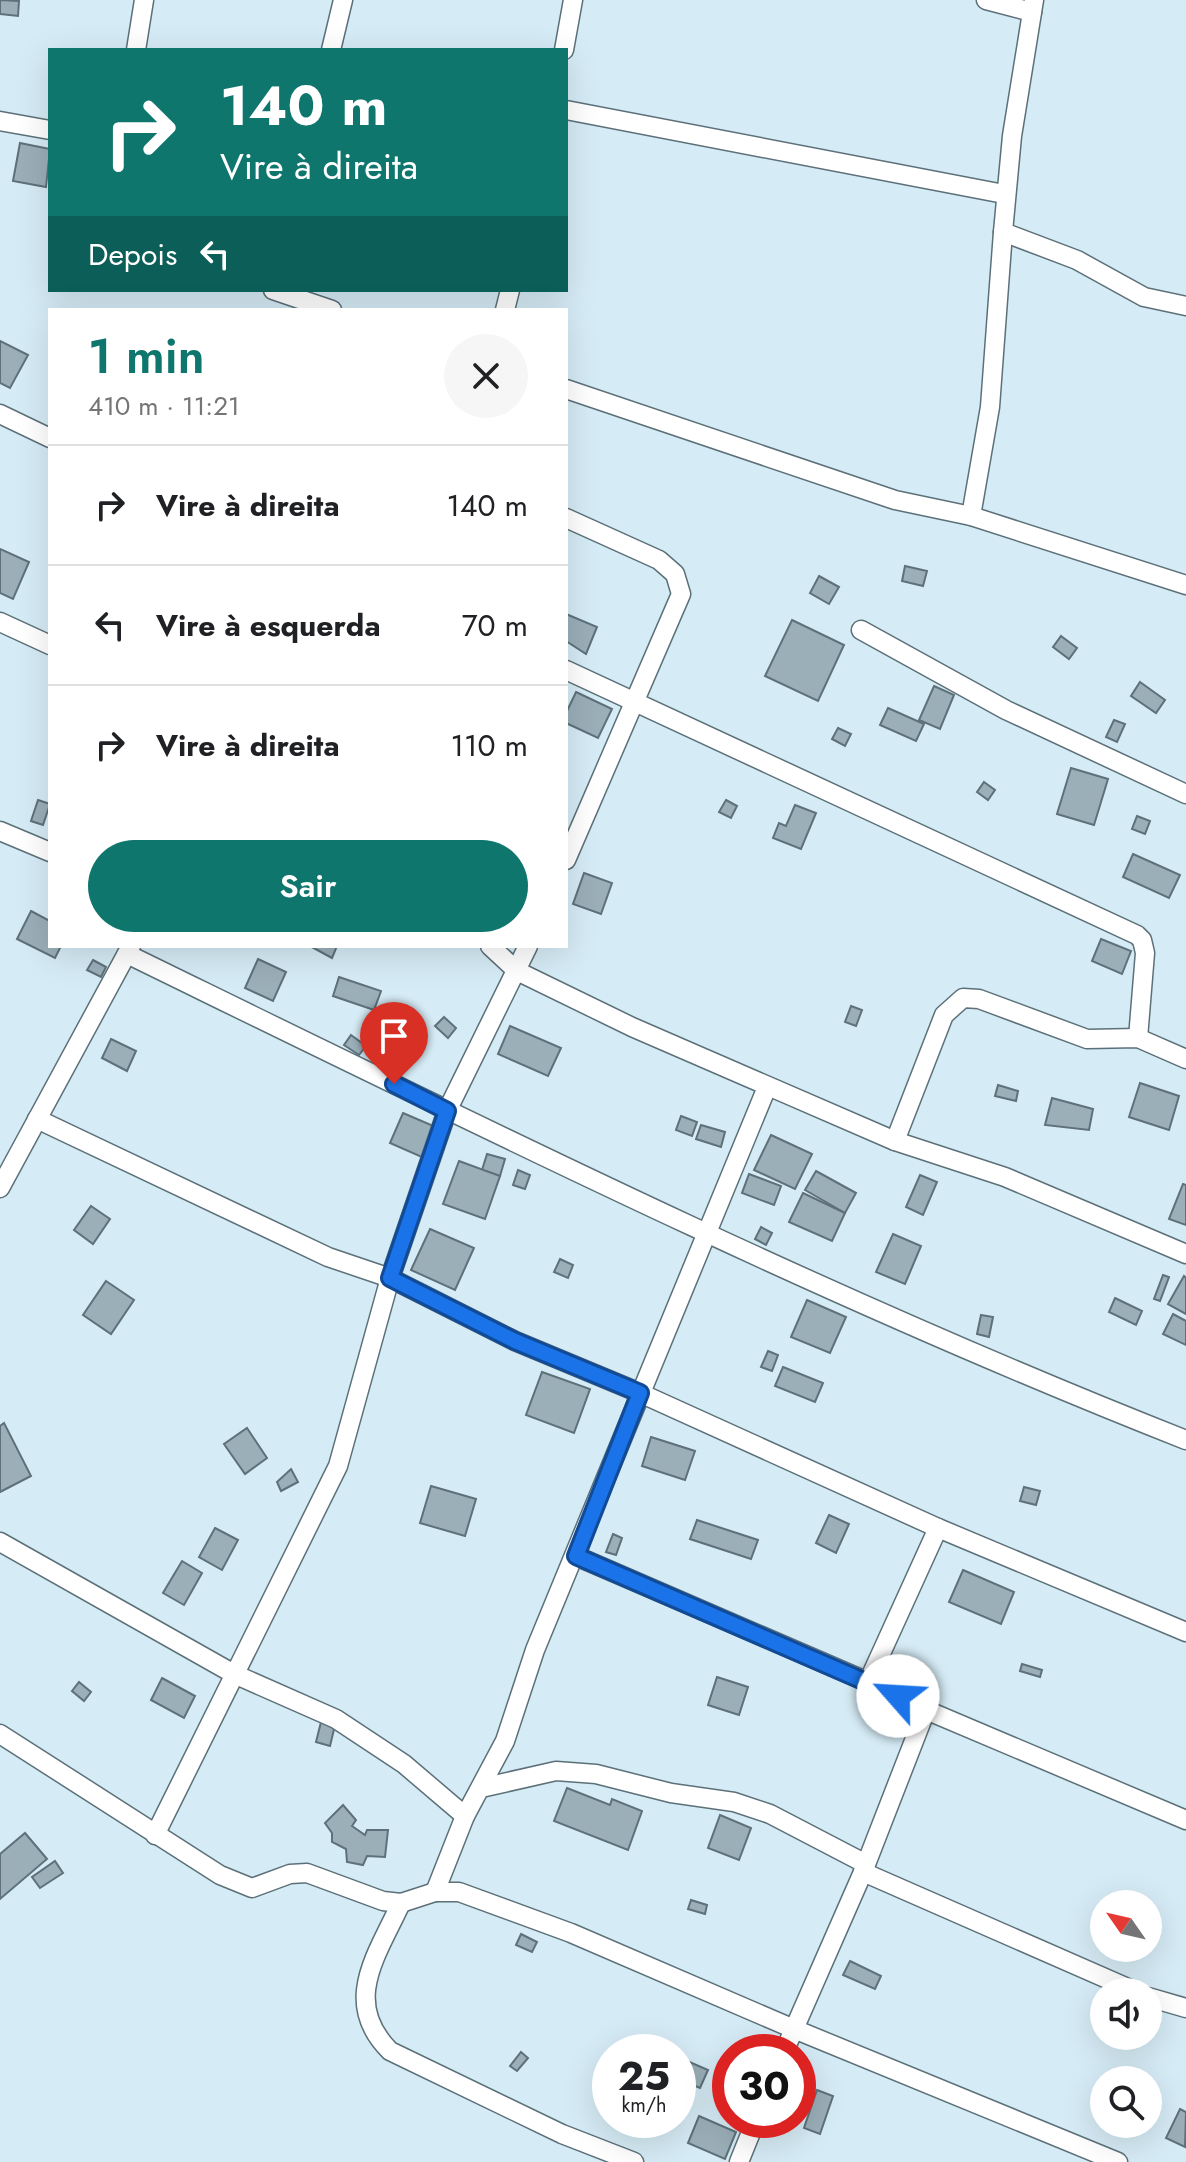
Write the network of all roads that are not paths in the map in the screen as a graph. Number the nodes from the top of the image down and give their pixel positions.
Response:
1 (144, 0) edge
2 (343, 0) edge
3 (573, 0) edge
4 (986, 0) edge
5 (1033, 6) edge
6 (136, 48) edge
7 (331, 48) edge
8 (564, 48) edge
9 (568, 110) edge
10 (0, 121) edge
11 (48, 130) edge
12 (1004, 194) junction
13 (1003, 232) junction
14 (280, 292) edge
15 (1186, 306) edge
16 (326, 308) edge
17 (568, 390) edge
18 (0, 414) edge
19 (48, 437) edge
20 (971, 516) junction
21 (568, 519) edge
22 (1186, 585) edge
23 (0, 622) edge
24 (861, 630) dead end
25 (48, 644) edge
26 (568, 671) edge
27 (636, 702) junction
28 (1186, 794) edge
29 (0, 831) edge
30 (48, 851) edge
31 (568, 855) edge
32 (492, 948) edge
33 (527, 948) edge
34 (129, 950) edge
35 (517, 971) junction
36 (1138, 1038) junction
37 (1186, 1059) edge
38 (767, 1087) junction
39 (447, 1111) junction
40 (37, 1119) junction
41 (895, 1141) junction
42 (2, 1179) edge
43 (706, 1231) junction
44 (1186, 1254) edge
45 (390, 1278) junction
46 (640, 1393) junction
47 (1186, 1440) edge
48 (938, 1528) junction
49 (0, 1542) edge
50 (576, 1556) junction
51 (1186, 1632) edge
52 (234, 1674) junction
53 (868, 1682) junction
54 (926, 1710) junction
55 (0, 1734) edge
56 (481, 1788) junction
57 (465, 1816) junction
58 (1186, 1820) edge
59 (155, 1835) junction
60 (865, 1868) junction
61 (435, 1892) junction
62 (401, 1903) junction
63 (1106, 1978) edge
64 (1162, 2001) edge
65 (1186, 2008) edge
66 (794, 2029) junction
67 (792, 2034) edge
68 (749, 2138) edge
69 (634, 2162) edge
70 (739, 2162) edge
71 (1118, 2162) edge

1 - 6 street
2 - 7 street
3 - 8 street
4 - 5 street
5 - 12 street
9 - 12 street
10 - 11 street
12 - 13 street
13 - 15 street
13 - 20 street
14 - 16 street
17 - 20 street
18 - 19 street
20 - 22 street
21 - 27 street
23 - 25 street
24 - 28 street
26 - 27 street
27 - 31 street
27 - 36 street
29 - 30 street
32 - 35 street
33 - 35 street
34 - 39 street
34 - 40 street
35 - 38 street
35 - 39 street
36 - 37 street
36 - 41 street
38 - 41 street
38 - 43 street
39 - 43 street
39 - 45 street
40 - 42 street
40 - 45 street
41 - 44 street
43 - 46 street
43 - 47 street
45 - 46 street
45 - 52 street
46 - 48 street
46 - 50 street
48 - 51 street
48 - 53 street
49 - 52 street
50 - 53 street
50 - 56 street
52 - 57 street
52 - 59 street
53 - 54 street
54 - 58 street
54 - 60 street
55 - 59 street
56 - 57 street
56 - 60 street
57 - 61 street
59 - 62 street
60 - 63 street
60 - 66 street
61 - 62 street
61 - 66 street
62 - 69 street
64 - 65 street
66 - 67 street
66 - 71 street
68 - 70 street

